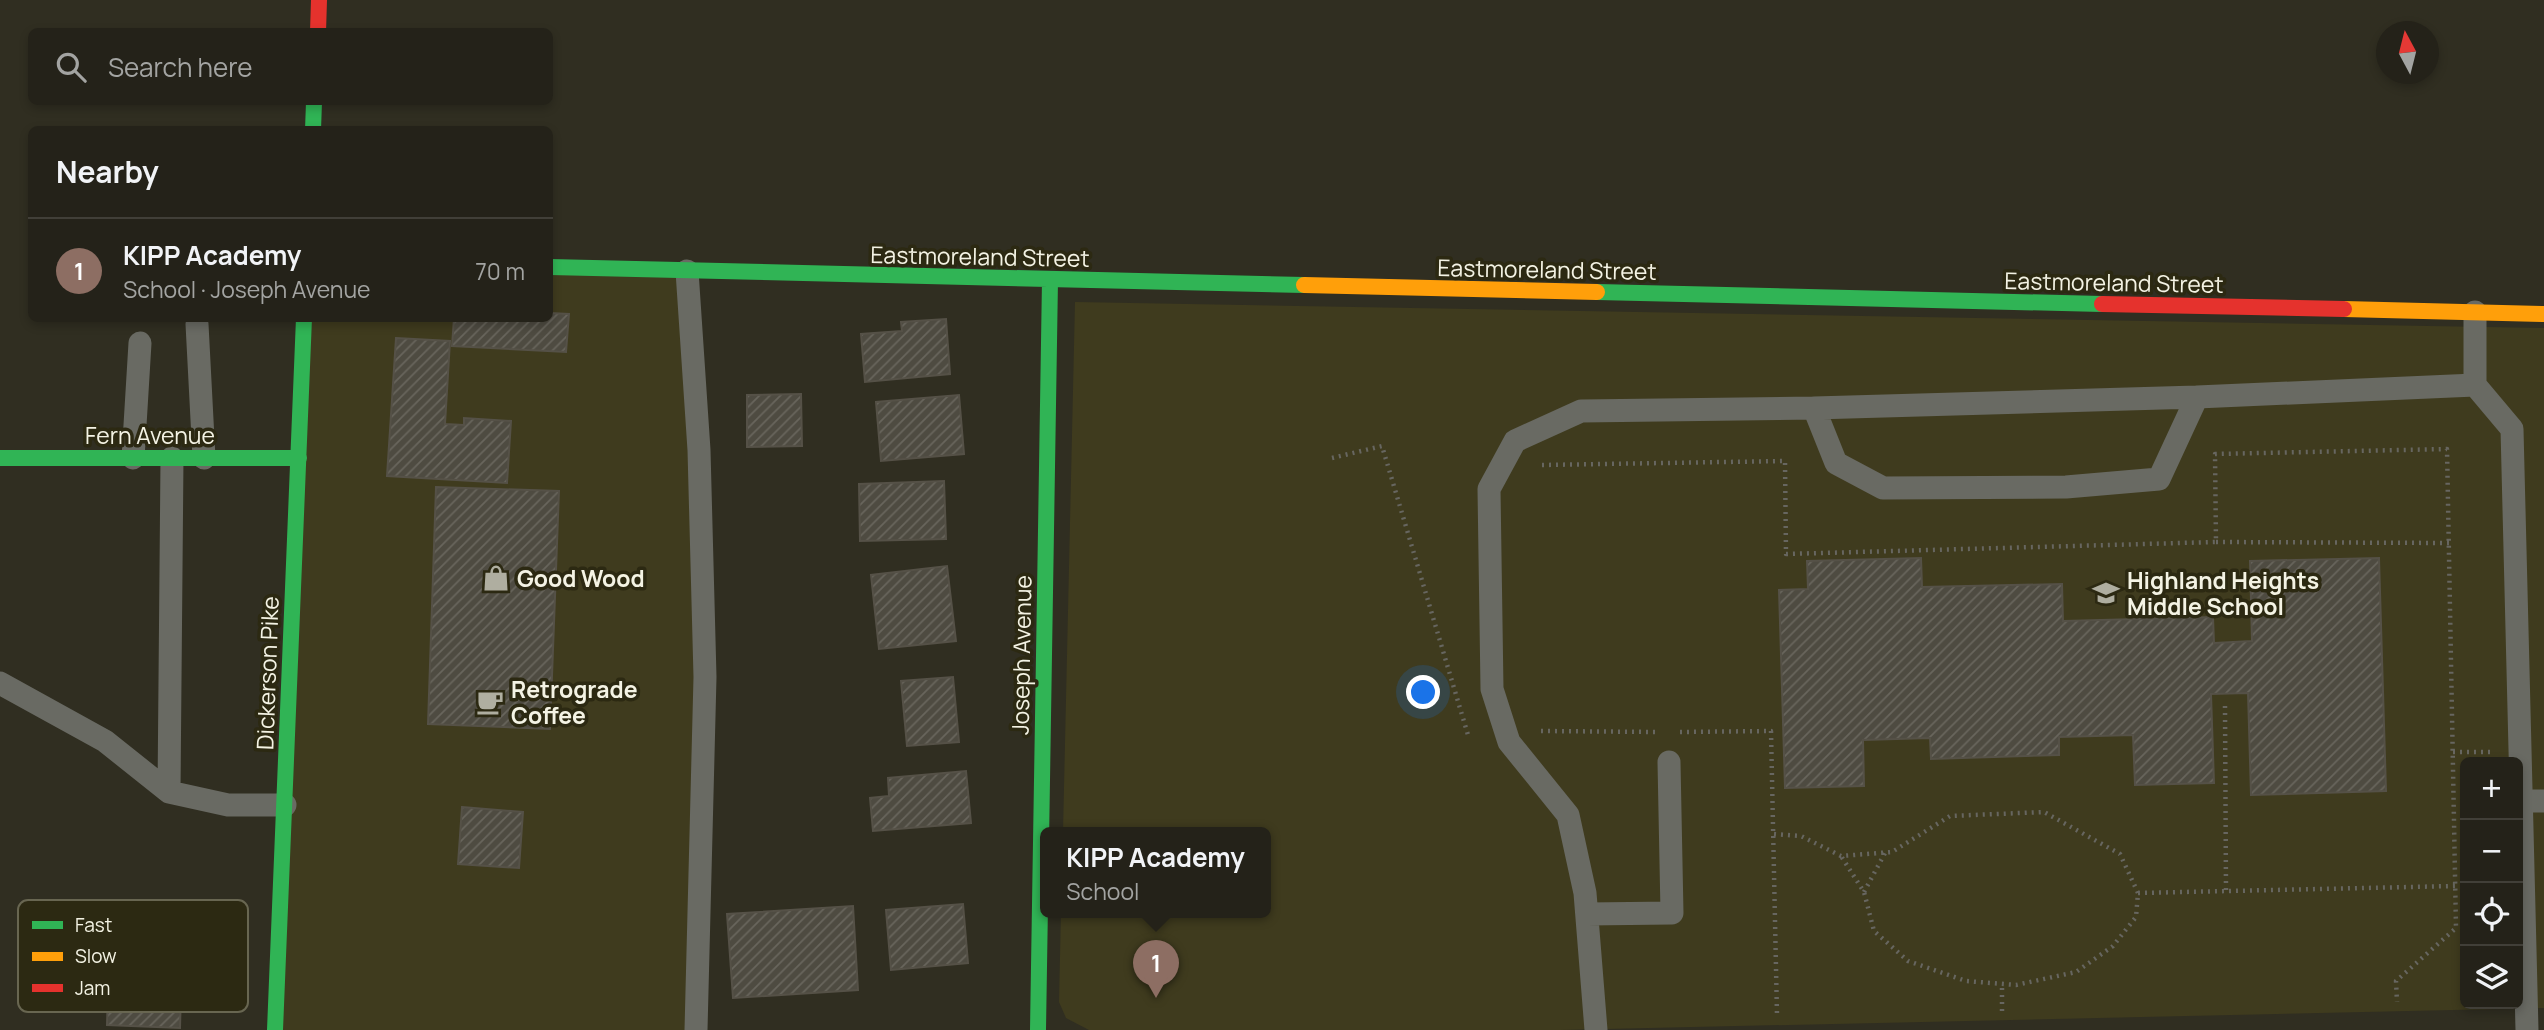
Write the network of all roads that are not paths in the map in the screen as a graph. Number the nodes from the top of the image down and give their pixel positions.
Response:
1 (319, 0) edge
2 (317, 28) edge
3 (314, 105) edge
4 (313, 126) edge
5 (553, 267) edge
6 (687, 271) junction
7 (1050, 280) junction
8 (2474, 313) junction
9 (2544, 314) edge
10 (304, 322) edge
11 (197, 324) dead end
12 (140, 343) dead end
13 (2475, 385) junction
14 (2197, 397) junction
15 (1814, 408) junction
16 (0, 458) edge
17 (133, 458) junction
18 (172, 458) junction
19 (204, 458) junction
20 (299, 458) junction
21 (0, 683) edge
22 (2520, 757) edge
23 (1669, 762) dead end
24 (169, 792) junction
25 (2523, 801) edge
26 (2544, 801) edge
27 (285, 805) junction
28 (2521, 820) edge
29 (1041, 827) edge
30 (1040, 905) edge
31 (1587, 914) junction
32 (275, 1030) edge
33 (696, 1030) edge
34 (1038, 1030) edge
35 (1596, 1030) edge
36 (2527, 1030) edge

1 - 2 street
3 - 4 street
5 - 6 street, Eastmoreland Street
6 - 7 street, Eastmoreland Street
6 - 33 lane
7 - 8 street, Eastmoreland Street
7 - 29 street, Joseph Avenue
8 - 9 street, Eastmoreland Street
8 - 13 lane
10 - 20 street, Dickerson Pike
11 - 19 lane
12 - 17 lane
13 - 14 lane
13 - 22 lane
14 - 15 lane
14 - 15 lane
15 - 31 lane
16 - 17 street, Fern Avenue
17 - 18 street, Fern Avenue
18 - 19 street, Fern Avenue
18 - 24 lane
19 - 20 street, Fern Avenue
20 - 27 street, Dickerson Pike
21 - 24 lane
23 - 31 lane
24 - 27 lane
25 - 26 lane
27 - 32 street, Dickerson Pike
28 - 36 lane
30 - 34 street, Joseph Avenue
31 - 35 lane

